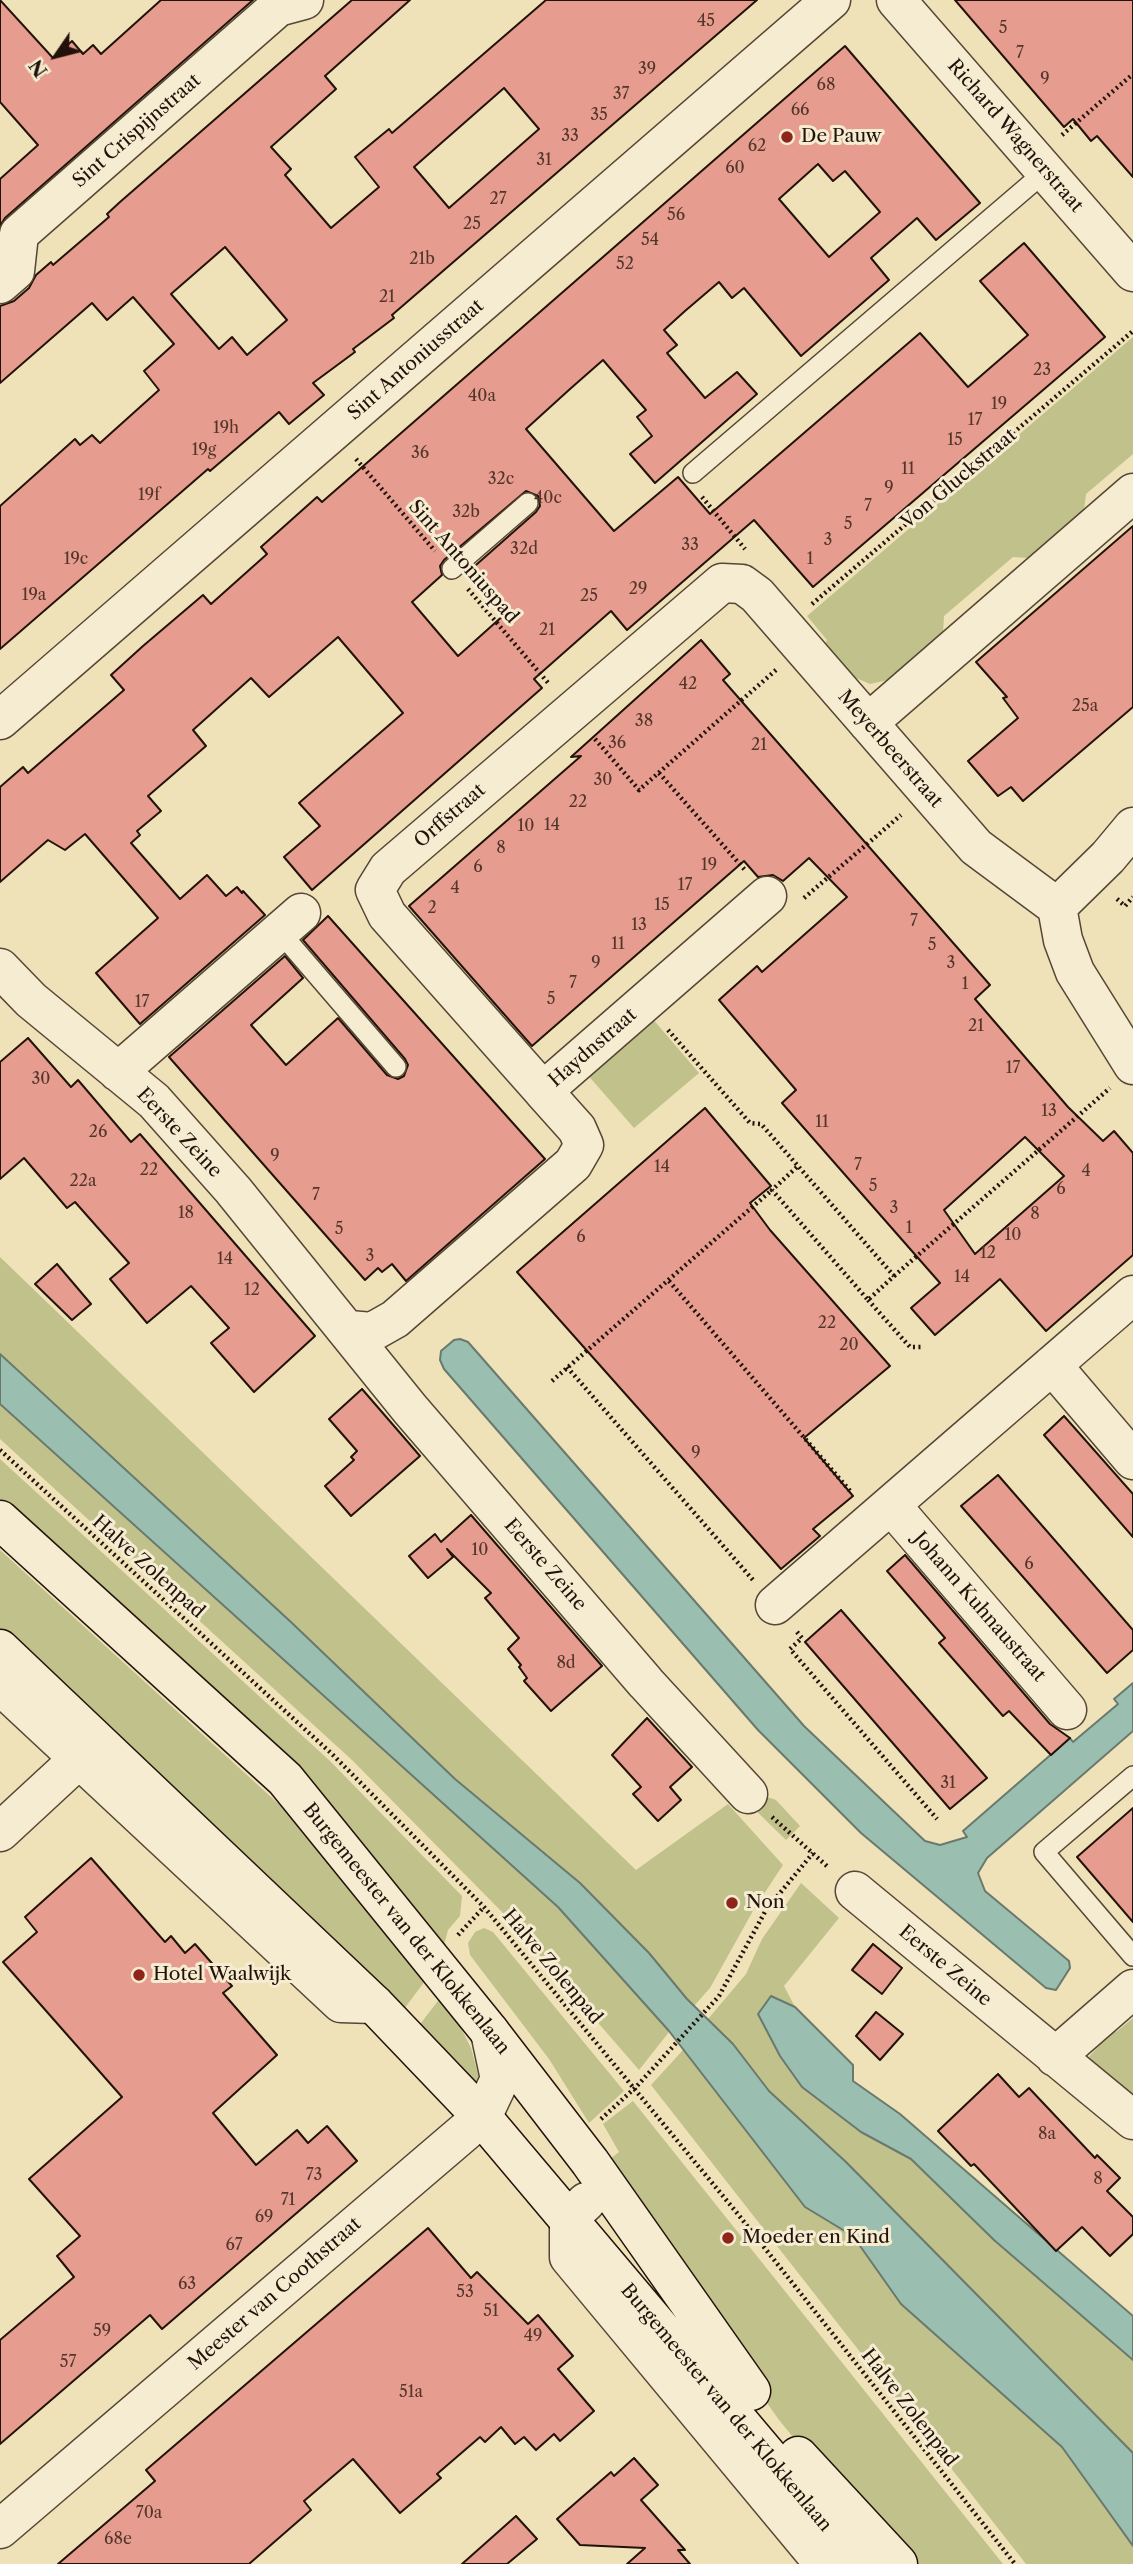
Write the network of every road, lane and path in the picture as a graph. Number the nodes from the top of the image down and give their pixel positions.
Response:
1 (304, 0) edge
2 (896, 0) edge
3 (819, 4) edge
4 (1133, 74) edge
5 (1040, 165) junction
6 (1133, 272) edge
7 (0, 284) edge
8 (1133, 331) edge
9 (333, 432) junction
10 (693, 472) joint
11 (1133, 493) edge
12 (528, 503) dead end
13 (452, 569) junction
14 (734, 581) junction
15 (793, 638) junction
16 (572, 711) junction
17 (0, 720) edge
18 (868, 723) junction
19 (659, 773) junction
20 (928, 792) junction
21 (1133, 827) edge
22 (767, 896) junction
23 (1057, 907) junction
24 (290, 922) joint
25 (0, 968) edge
26 (644, 1003) junction
27 (396, 1067) dead end
28 (118, 1072) junction
29 (1123, 1075) edge
30 (543, 1091) junction
31 (798, 1166) junction
32 (772, 1190) junction
33 (894, 1276) junction
34 (669, 1281) junction
35 (1133, 1295) edge
36 (868, 1300) junction
37 (349, 1330) junction
38 (922, 1347) dead end
39 (1052, 1365) junction
40 (552, 1381) dead end
41 (0, 1450) edge
42 (1133, 1460) edge
43 (883, 1512) junction
44 (0, 1520) edge
45 (775, 1605) dead end
46 (0, 1649) edge
47 (0, 1685) edge
48 (1067, 1710) dead end
49 (80, 1758) junction
50 (1133, 1776) edge
51 (748, 1794) joint
52 (0, 1832) edge
53 (813, 1853) junction
54 (855, 1891) joint
55 (484, 1907) junction
56 (456, 1940) dead end
57 (1133, 1956) edge
58 (1133, 1990) edge
59 (374, 2004) junction
60 (490, 2032) junction
61 (1055, 2057) junction
62 (636, 2087) junction
63 (482, 2117) junction
64 (1133, 2120) edge
65 (597, 2123) dead end
66 (578, 2210) junction
67 (751, 2391) junction
68 (0, 2529) edge
69 (817, 2561) edge
70 (859, 2564) edge
71 (898, 2564) edge
72 (1015, 2564) edge

1 - 7 street, Sint Crispijnstraat
2 - 5 street, Richard Wagnerstraat
3 - 9 street, Sint Antoniusstraat
4 - 5 path
5 - 6 street, Richard Wagnerstraat
5 - 10 lane
8 - 15 path, Von Gluckstraat
9 - 13 path, Sint Antoniuspad
9 - 17 street, Sint Antoniusstraat
10 - 14 path
11 - 18 street
12 - 13 lane
13 - 16 path, Sint Antoniuspad
14 - 15 street, Meyerbeerstraat
14 - 16 street, Orffstraat
15 - 18 street, Meyerbeerstraat
15 - 19 path, Von Gluckstraat
16 - 19 path, Sint Antoniuspad
16 - 30 street, Orffstraat
18 - 20 street, Meyerbeerstraat
19 - 22 path
20 - 22 path
20 - 23 street, Meyerbeerstraat
21 - 23 street
22 - 26 street, Haydnstraat
23 - 29 street
24 - 27 lane
24 - 28 street
25 - 28 street, Eerste Zeine
26 - 30 street, Haydnstraat
26 - 31 path
28 - 37 street, Eerste Zeine
29 - 33 path
30 - 37 street, Haydnstraat
31 - 32 path
31 - 33 path
32 - 34 path
32 - 36 path
33 - 36 path
34 - 40 path
34 - 43 path
35 - 39 street
36 - 38 path
37 - 51 street, Eerste Zeine
39 - 42 street
39 - 43 street
41 - 55 path, Halve Zolenpad
43 - 45 street
43 - 48 street, Johann Kuhnaustraat
44 - 60 street, Burgemeester van der Klokkenlaan
46 - 59 street, Burgemeester van der Klokkenlaan
47 - 49 street
49 - 52 street
49 - 59 street
50 - 57 lane
51 - 53 path
53 - 54 path
53 - 62 path
54 - 61 street, Eerste Zeine
55 - 56 path
55 - 62 path, Halve Zolenpad
58 - 61 street
59 - 63 street, Burgemeester van der Klokkenlaan
60 - 63 street, Meester van Coothstraat
60 - 67 street, Burgemeester van der Klokkenlaan
61 - 64 street, Eerste Zeine
62 - 65 path
62 - 72 path, Halve Zolenpad
63 - 66 street, Burgemeester van der Klokkenlaan
63 - 68 street, Meester van Coothstraat
66 - 67 street, Burgemeester van der Klokkenlaan
66 - 69 street, Burgemeester van der Klokkenlaan
66 - 70 street, Burgemeester van der Klokkenlaan
67 - 71 street, Burgemeester van der Klokkenlaan

